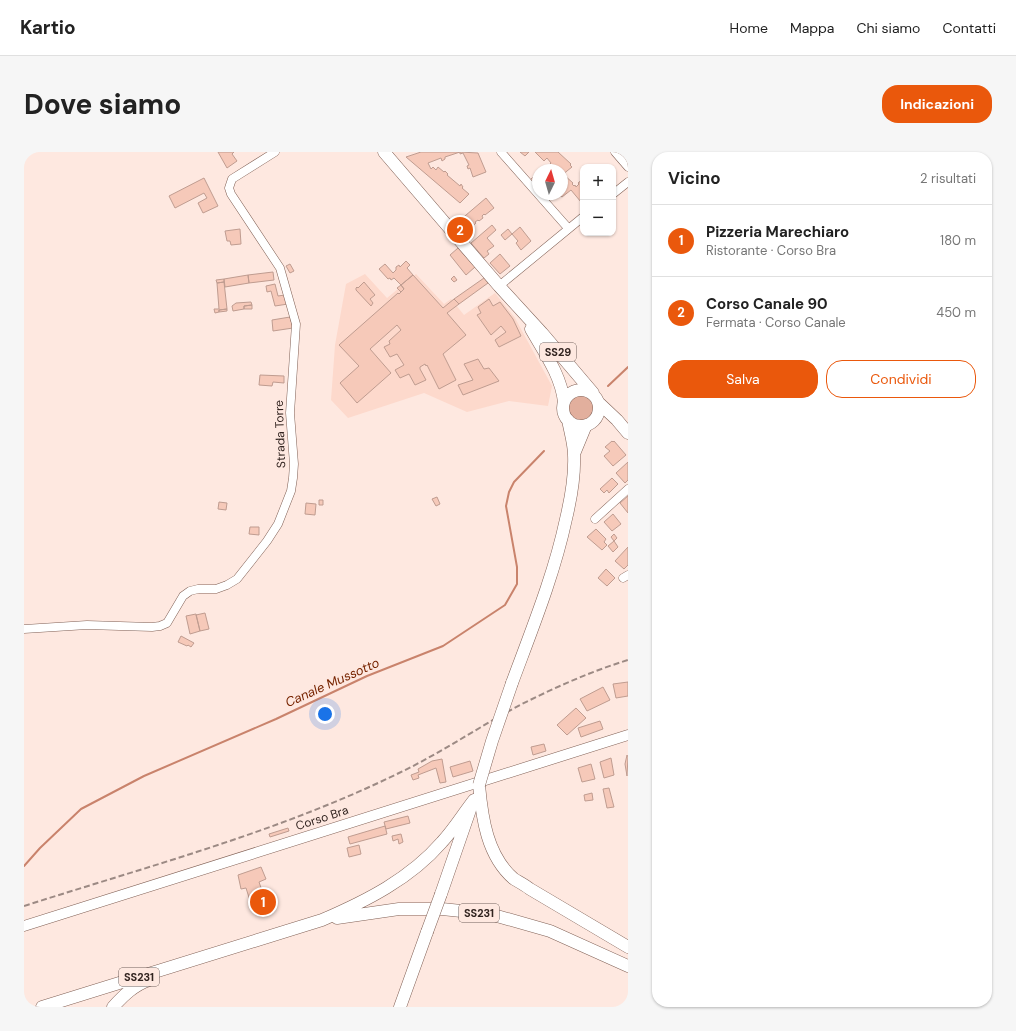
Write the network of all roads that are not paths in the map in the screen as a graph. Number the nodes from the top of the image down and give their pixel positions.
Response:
1 (275, 152) edge
2 (384, 152) edge
3 (501, 152) edge
4 (615, 152) edge
5 (628, 167) edge
6 (628, 182) edge
7 (616, 192) edge
8 (580, 219) edge
9 (568, 228) junction
10 (499, 286) junction
11 (522, 312) junction
12 (596, 398) junction
13 (564, 402) junction
14 (568, 420) junction
15 (589, 424) junction
16 (625, 430) edge
17 (574, 454) junction
18 (628, 489) edge
19 (595, 519) dead end
20 (24, 629) edge
21 (628, 735) edge
22 (477, 799) junction
23 (322, 920) junction
24 (24, 926) edge
25 (236, 947) junction
26 (628, 948) edge
27 (628, 966) edge
28 (42, 1007) edge
29 (114, 1007) edge
30 (400, 1007) edge

1 - 20 street, Strada Torre
2 - 10 main road, SS29
3 - 9 street
4 - 5 street
6 - 7 street
8 - 9 street
9 - 10 street
10 - 11 main road, SS29
11 - 12 main road, SS29
11 - 13 main road, SS29
12 - 13 main road
12 - 15 main road
12 - 16 main road, SS29
13 - 14 main road
14 - 15 main road
14 - 17 main road
15 - 16 main road, SS29
15 - 17 main road
17 - 22 main road, bridge
18 - 19 street
21 - 24 street, Corso Bra
22 - 23 main road
22 - 26 main road
22 - 30 main road, bridge
23 - 25 main road, SS231
23 - 27 main road, SS231
25 - 28 main road, SS231
25 - 29 main road

